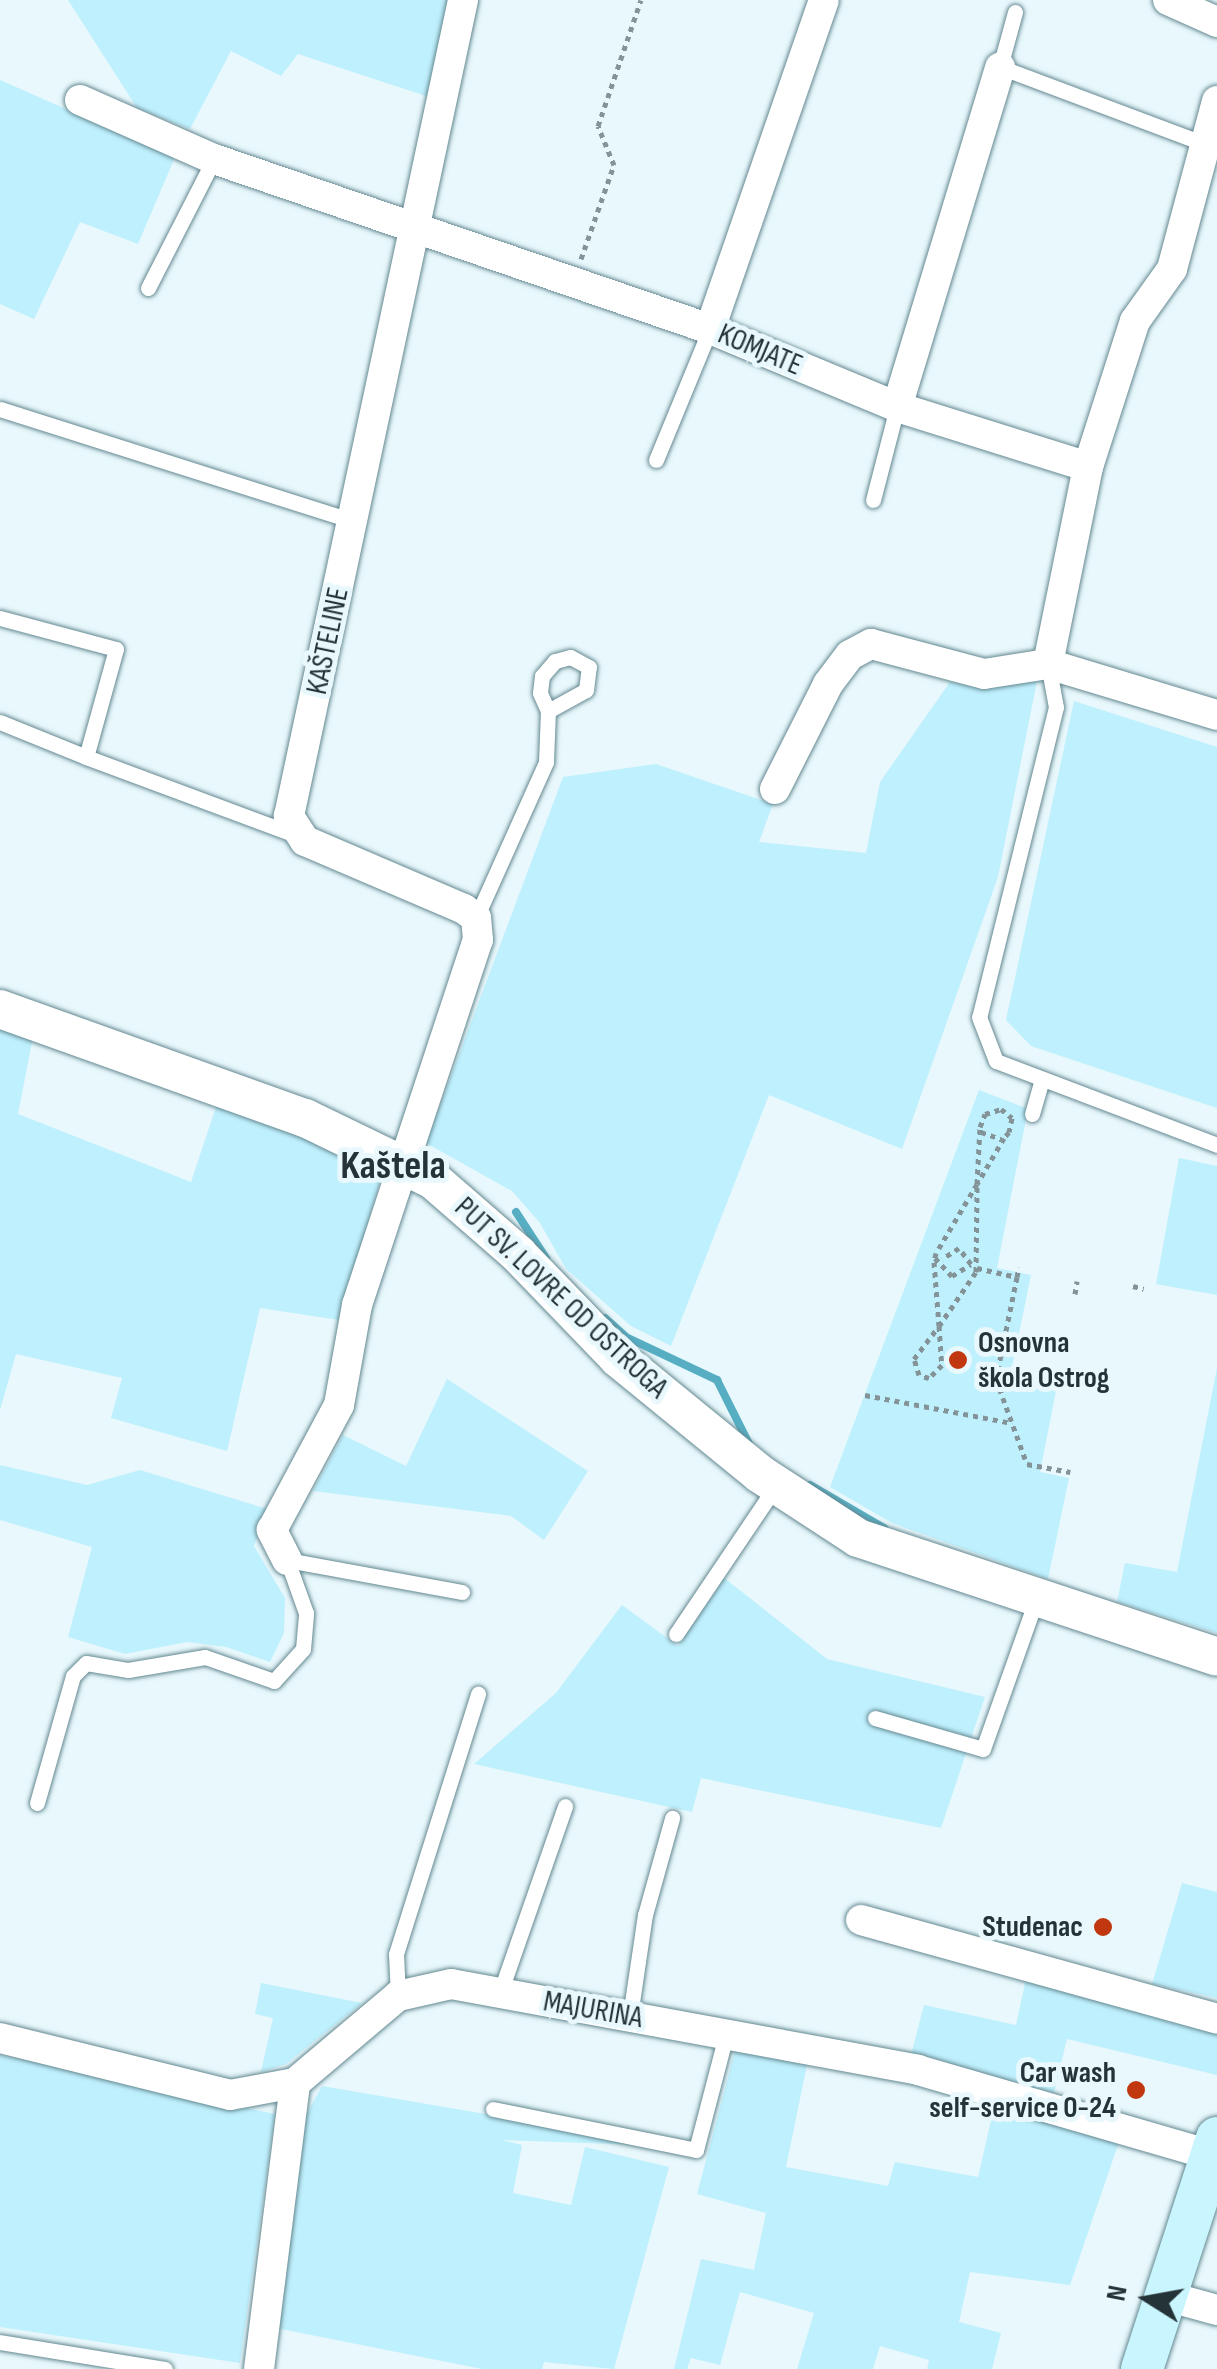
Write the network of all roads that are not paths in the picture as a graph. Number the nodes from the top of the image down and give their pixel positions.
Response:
1 (462, 0) edge
2 (824, 0) edge
3 (1168, 0) edge
4 (1015, 12) dead end
5 (1217, 22) edge
6 (1000, 67) junction
7 (80, 100) dead end
8 (1217, 102) edge
9 (1204, 144) junction
10 (214, 159) junction
11 (416, 226) junction
12 (148, 288) dead end
13 (710, 329) junction
14 (897, 408) junction
15 (0, 410) edge
16 (656, 460) dead end
17 (1088, 467) junction
18 (874, 500) dead end
19 (352, 522) junction
20 (0, 618) edge
21 (1048, 664) junction
22 (548, 711) dead end
23 (1217, 715) edge
24 (0, 722) edge
25 (86, 757) junction
26 (775, 789) dead end
27 (296, 834) junction
28 (476, 918) junction
29 (0, 1010) edge
30 (1042, 1079) junction
31 (1032, 1114) dead end
32 (1217, 1144) edge
33 (402, 1161) junction
34 (778, 1484) junction
35 (287, 1560) junction
36 (462, 1592) dead end
37 (1036, 1600) junction
38 (676, 1634) dead end
39 (1217, 1658) edge
40 (478, 1694) dead end
41 (875, 1718) dead end
42 (38, 1803) dead end
43 (565, 1806) dead end
44 (672, 1818) dead end
45 (861, 1920) dead end
46 (500, 1993) junction
47 (398, 1996) junction
48 (630, 2016) junction
49 (1217, 2018) edge
50 (726, 2036) junction
51 (0, 2038) edge
52 (296, 2083) junction
53 (494, 2109) dead end
54 (1215, 2150) edge
55 (1166, 2296) junction
56 (1217, 2310) edge
57 (0, 2342) edge
58 (166, 2369) edge
59 (259, 2369) edge
60 (1142, 2369) edge

1 - 11 street, KAŠTELINE
2 - 13 street
3 - 5 street
4 - 6 lane
6 - 9 lane
6 - 14 street
7 - 10 street, KOMJATE
8 - 9 street
9 - 17 street
10 - 11 street, KOMJATE
10 - 12 lane
11 - 13 street, KOMJATE
11 - 19 street, KAŠTELINE
13 - 14 street, KOMJATE
13 - 16 lane
14 - 17 street, KOMJATE
14 - 18 lane
15 - 19 lane
17 - 21 street
19 - 27 street, KAŠTELINE
20 - 25 lane
21 - 23 street
21 - 26 street
21 - 30 lane
22 - 28 lane
24 - 25 lane
25 - 27 lane
27 - 28 street
28 - 33 street
29 - 33 street, PUT SV. LOVRE OD OSTROGA
30 - 31 lane
30 - 32 lane
33 - 34 street, PUT SV. LOVRE OD OSTROGA
33 - 35 street
34 - 37 street, PUT SV. LOVRE OD OSTROGA
34 - 38 lane
35 - 36 lane
35 - 42 lane
37 - 39 street, PUT SV. LOVRE OD OSTROGA
37 - 41 lane
40 - 47 lane
43 - 46 lane
44 - 48 lane
45 - 49 street
46 - 47 street, MAJURINA
46 - 48 street, MAJURINA
47 - 52 street, MAJURINA
48 - 50 street, MAJURINA
50 - 53 lane
50 - 54 street, MAJURINA
51 - 52 street
52 - 59 street
54 - 55 main road
55 - 56 street
55 - 60 main road
57 - 58 lane

